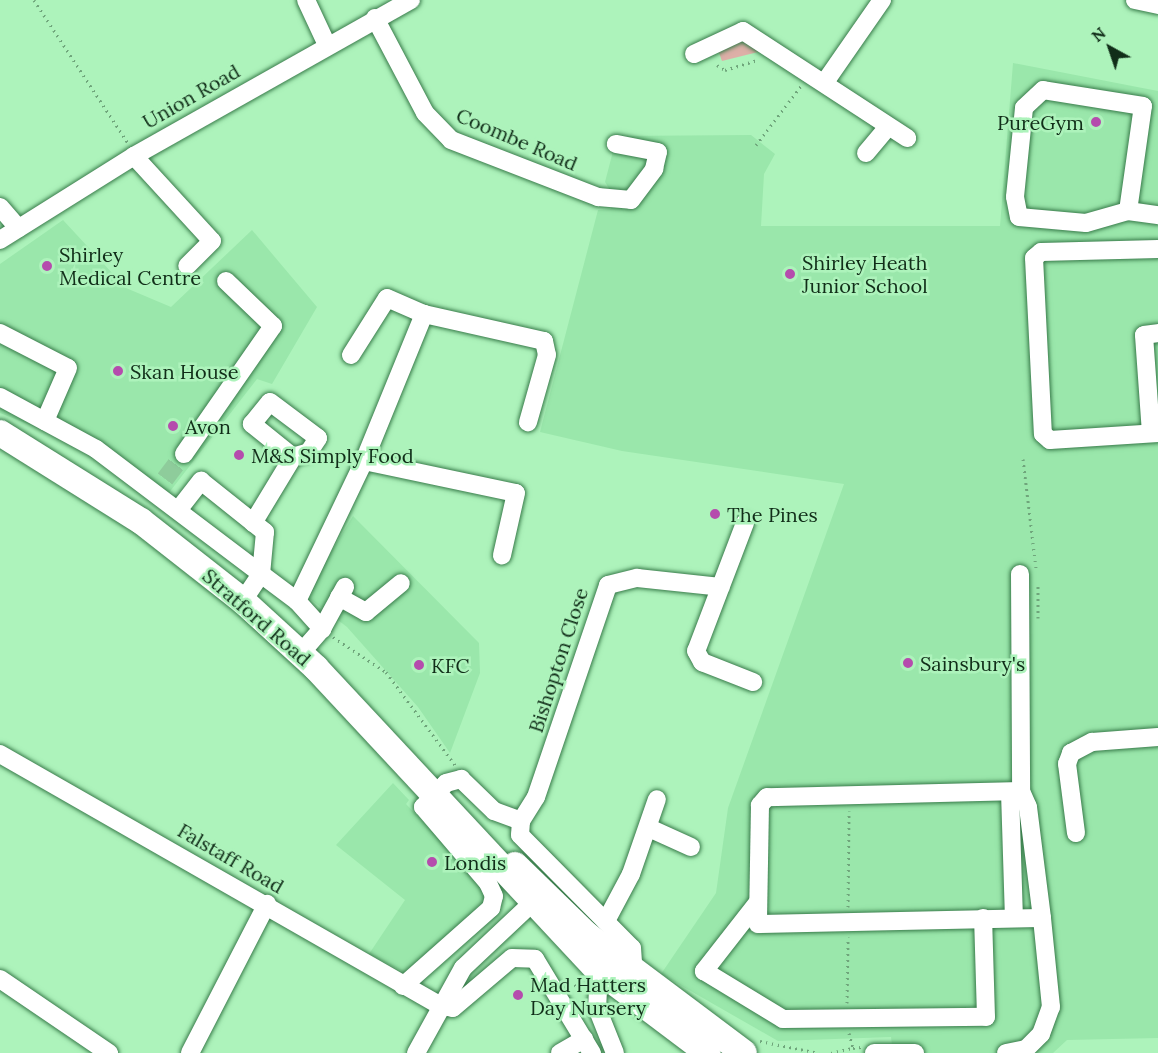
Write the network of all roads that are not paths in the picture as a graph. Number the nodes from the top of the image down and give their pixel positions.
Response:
1 (306, 0) edge
2 (411, 0) edge
3 (882, 0) edge
4 (1136, 0) edge
5 (1158, 5) edge
6 (375, 18) junction
7 (327, 45) junction
8 (706, 56) road end
9 (818, 77) junction
10 (888, 127) junction
11 (907, 138) dead end
12 (616, 144) dead end
13 (867, 153) dead end
14 (134, 156) junction
15 (0, 207) edge
16 (1128, 211) junction
17 (1158, 215) edge
18 (18, 228) junction
19 (0, 240) edge
20 (1158, 249) edge
21 (187, 266) dead end
22 (226, 281) dead end
23 (424, 314) junction
24 (0, 333) edge
25 (1158, 333) edge
26 (351, 355) dead end
27 (0, 397) edge
28 (45, 421) junction
29 (528, 422) dead end
30 (1155, 433) edge
31 (4, 439) edge
32 (184, 454) tunnel mouth
33 (293, 457) junction
34 (364, 461) junction
35 (162, 489) junction
36 (179, 509) junction
37 (141, 521) junction
38 (253, 522) junction
39 (746, 523) dead end
40 (502, 555) dead end
41 (261, 574) junction
42 (1020, 574) dead end
43 (401, 583) dead end
44 (721, 587) junction
45 (243, 601) junction
46 (297, 601) junction
47 (322, 629) junction
48 (300, 654) junction
49 (753, 682) dead end
50 (1158, 737) edge
51 (0, 754) edge
52 (1016, 792) junction
53 (435, 793) junction
54 (657, 799) dead end
55 (521, 821) junction
56 (649, 828) junction
57 (1076, 833) dead end
58 (691, 847) dead end
59 (537, 897) junction
60 (758, 902) junction
61 (267, 904) junction
62 (1014, 917) junction
63 (983, 918) junction
64 (1042, 918) junction
65 (606, 921) junction
66 (599, 971) junction
67 (0, 979) edge
68 (403, 986) junction
69 (632, 986) junction
70 (439, 1005) junction
71 (601, 1024) junction
72 (588, 1046) edge
73 (1026, 1051) edge
74 (881, 1052) edge
75 (109, 1053) edge
76 (190, 1053) edge
77 (416, 1053) edge
78 (560, 1053) edge
79 (615, 1053) edge
80 (708, 1053) edge
81 (744, 1053) edge
82 (915, 1053) edge
83 (1006, 1053) edge

1 - 7 street
2 - 6 street, Union Road
3 - 9 street
4 - 5 street
6 - 7 street, Union Road
6 - 12 street, Coombe Road
7 - 14 street, Union Road
8 - 9 street
9 - 10 street
10 - 11 street
10 - 13 street
14 - 18 street, Union Road
14 - 21 street
15 - 18 street
16 - 16 street
16 - 17 street
18 - 19 street, Union Road
20 - 30 street
22 - 32 street
23 - 26 street
23 - 29 street
23 - 34 street
24 - 28 street
25 - 30 street
27 - 28 street
28 - 35 street
31 - 37 highway, Stratford Road
33 - 33 street
33 - 38 street
34 - 40 street
34 - 46 street
35 - 36 street
35 - 37 street
36 - 38 street
36 - 41 street
37 - 45 highway, Stratford Road
38 - 41 street
39 - 44 street
41 - 45 street
41 - 46 street
42 - 52 street
43 - 47 street
44 - 49 street
44 - 55 street, Bishopton Close
45 - 48 highway, Stratford Road
46 - 47 street
47 - 48 street
48 - 53 highway, Stratford Road
50 - 57 street
51 - 61 street, Falstaff Road
52 - 60 street
52 - 62 street
52 - 64 street
53 - 55 street
53 - 59 highway, Stratford Road
53 - 68 street
54 - 56 street
55 - 65 street
56 - 58 street
56 - 65 street
59 - 66 highway, Stratford Road
59 - 69 highway, Stratford Road
59 - 70 street
60 - 63 street
60 - 63 street
61 - 68 street, Falstaff Road
61 - 76 street
62 - 63 street
62 - 64 street
64 - 73 street
65 - 69 street
66 - 69 highway, Stratford Road
66 - 71 street
67 - 75 street
68 - 70 street, Falstaff Road
69 - 71 street
69 - 80 highway, Stratford Road
69 - 81 highway, Stratford Road
70 - 72 street
70 - 77 street
71 - 79 street
72 - 78 street
73 - 83 street
74 - 82 street

